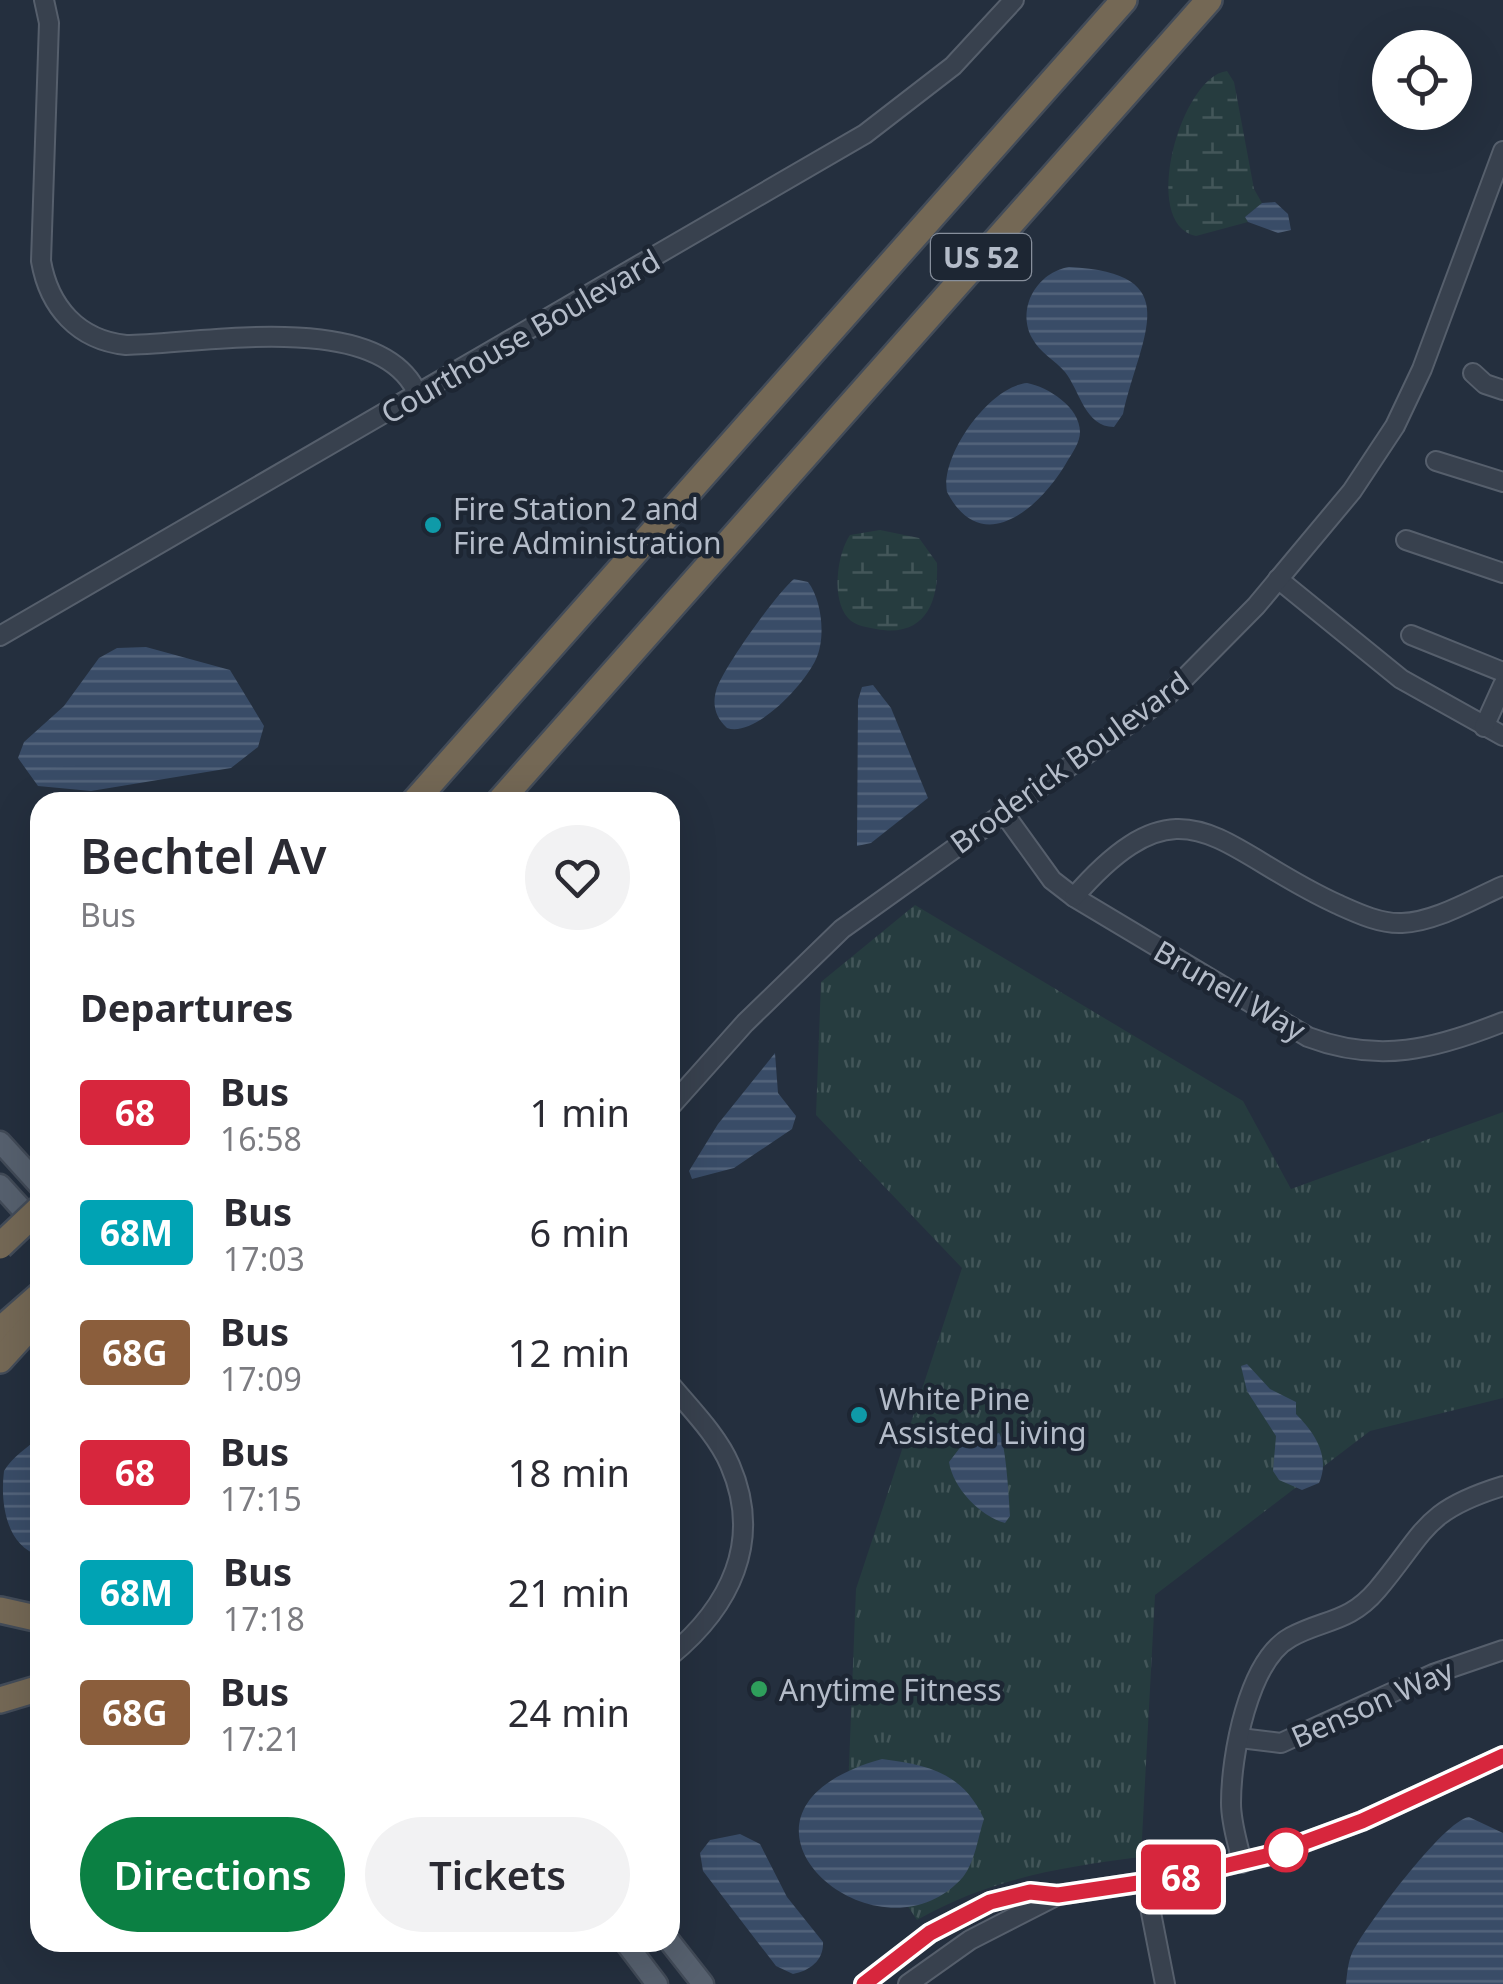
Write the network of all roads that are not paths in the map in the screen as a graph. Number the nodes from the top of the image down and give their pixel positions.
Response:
1 (44, 0) edge
2 (1014, 0) edge
3 (1124, 0) edge
4 (1209, 0) edge
5 (1503, 150) edge
6 (1473, 373) dead end
7 (1503, 390) edge
8 (418, 395) junction
9 (1436, 461) dead end
10 (1503, 482) edge
11 (1406, 540) dead end
12 (1503, 573) edge
13 (1278, 579) junction
14 (0, 636) edge
15 (1410, 636) dead end
16 (1503, 672) edge
17 (1503, 687) edge
18 (1484, 727) junction
19 (1503, 736) edge
20 (423, 792) edge
21 (508, 792) edge
22 (1003, 812) junction
23 (1503, 886) edge
24 (1074, 897) junction
25 (1503, 1022) edge
26 (680, 1097) edge
27 (6, 1148) edge
28 (30, 1175) edge
29 (0, 1185) edge
30 (30, 1201) edge
31 (30, 1218) edge
32 (30, 1218) edge
33 (0, 1223) edge
34 (0, 1246) edge
35 (30, 1309) edge
36 (30, 1316) edge
37 (0, 1330) edge
38 (0, 1360) edge
39 (680, 1397) edge
40 (1503, 1486) edge
41 (0, 1610) edge
42 (30, 1616) edge
43 (680, 1648) edge
44 (1503, 1650) edge
45 (30, 1691) edge
46 (0, 1700) edge
47 (1240, 1738) junction
48 (1503, 1756) edge
49 (1242, 1863) junction
50 (1145, 1882) junction
51 (1058, 1895) junction
52 (633, 1952) edge
53 (678, 1952) edge
54 (657, 1984) edge
55 (702, 1984) edge
56 (864, 1984) edge
57 (908, 1984) edge
58 (1165, 1984) edge

1 - 8 street
2 - 8 street, Courthouse Boulevard
3 - 20 highway, US 52
4 - 21 highway, US 52
5 - 13 street, Broderick Boulevard
6 - 7 street
8 - 14 street, Courthouse Boulevard
9 - 10 street
11 - 12 street
13 - 18 street
13 - 22 street, Broderick Boulevard
15 - 16 street
17 - 18 street
18 - 19 street
22 - 24 street, Brunell Way
22 - 26 street, Broderick Boulevard
23 - 24 street
24 - 25 street, Brunell Way
27 - 28 main road
29 - 31 main road
30 - 33 highway
32 - 34 highway, bridge
35 - 37 highway
36 - 38 highway
39 - 43 street
40 - 47 street
41 - 42 highway
44 - 47 street, Benson Way
45 - 46 highway
47 - 49 street
48 - 49 street
49 - 50 street
50 - 51 street
50 - 58 street
51 - 56 street
51 - 57 street
52 - 54 main road
53 - 55 main road

